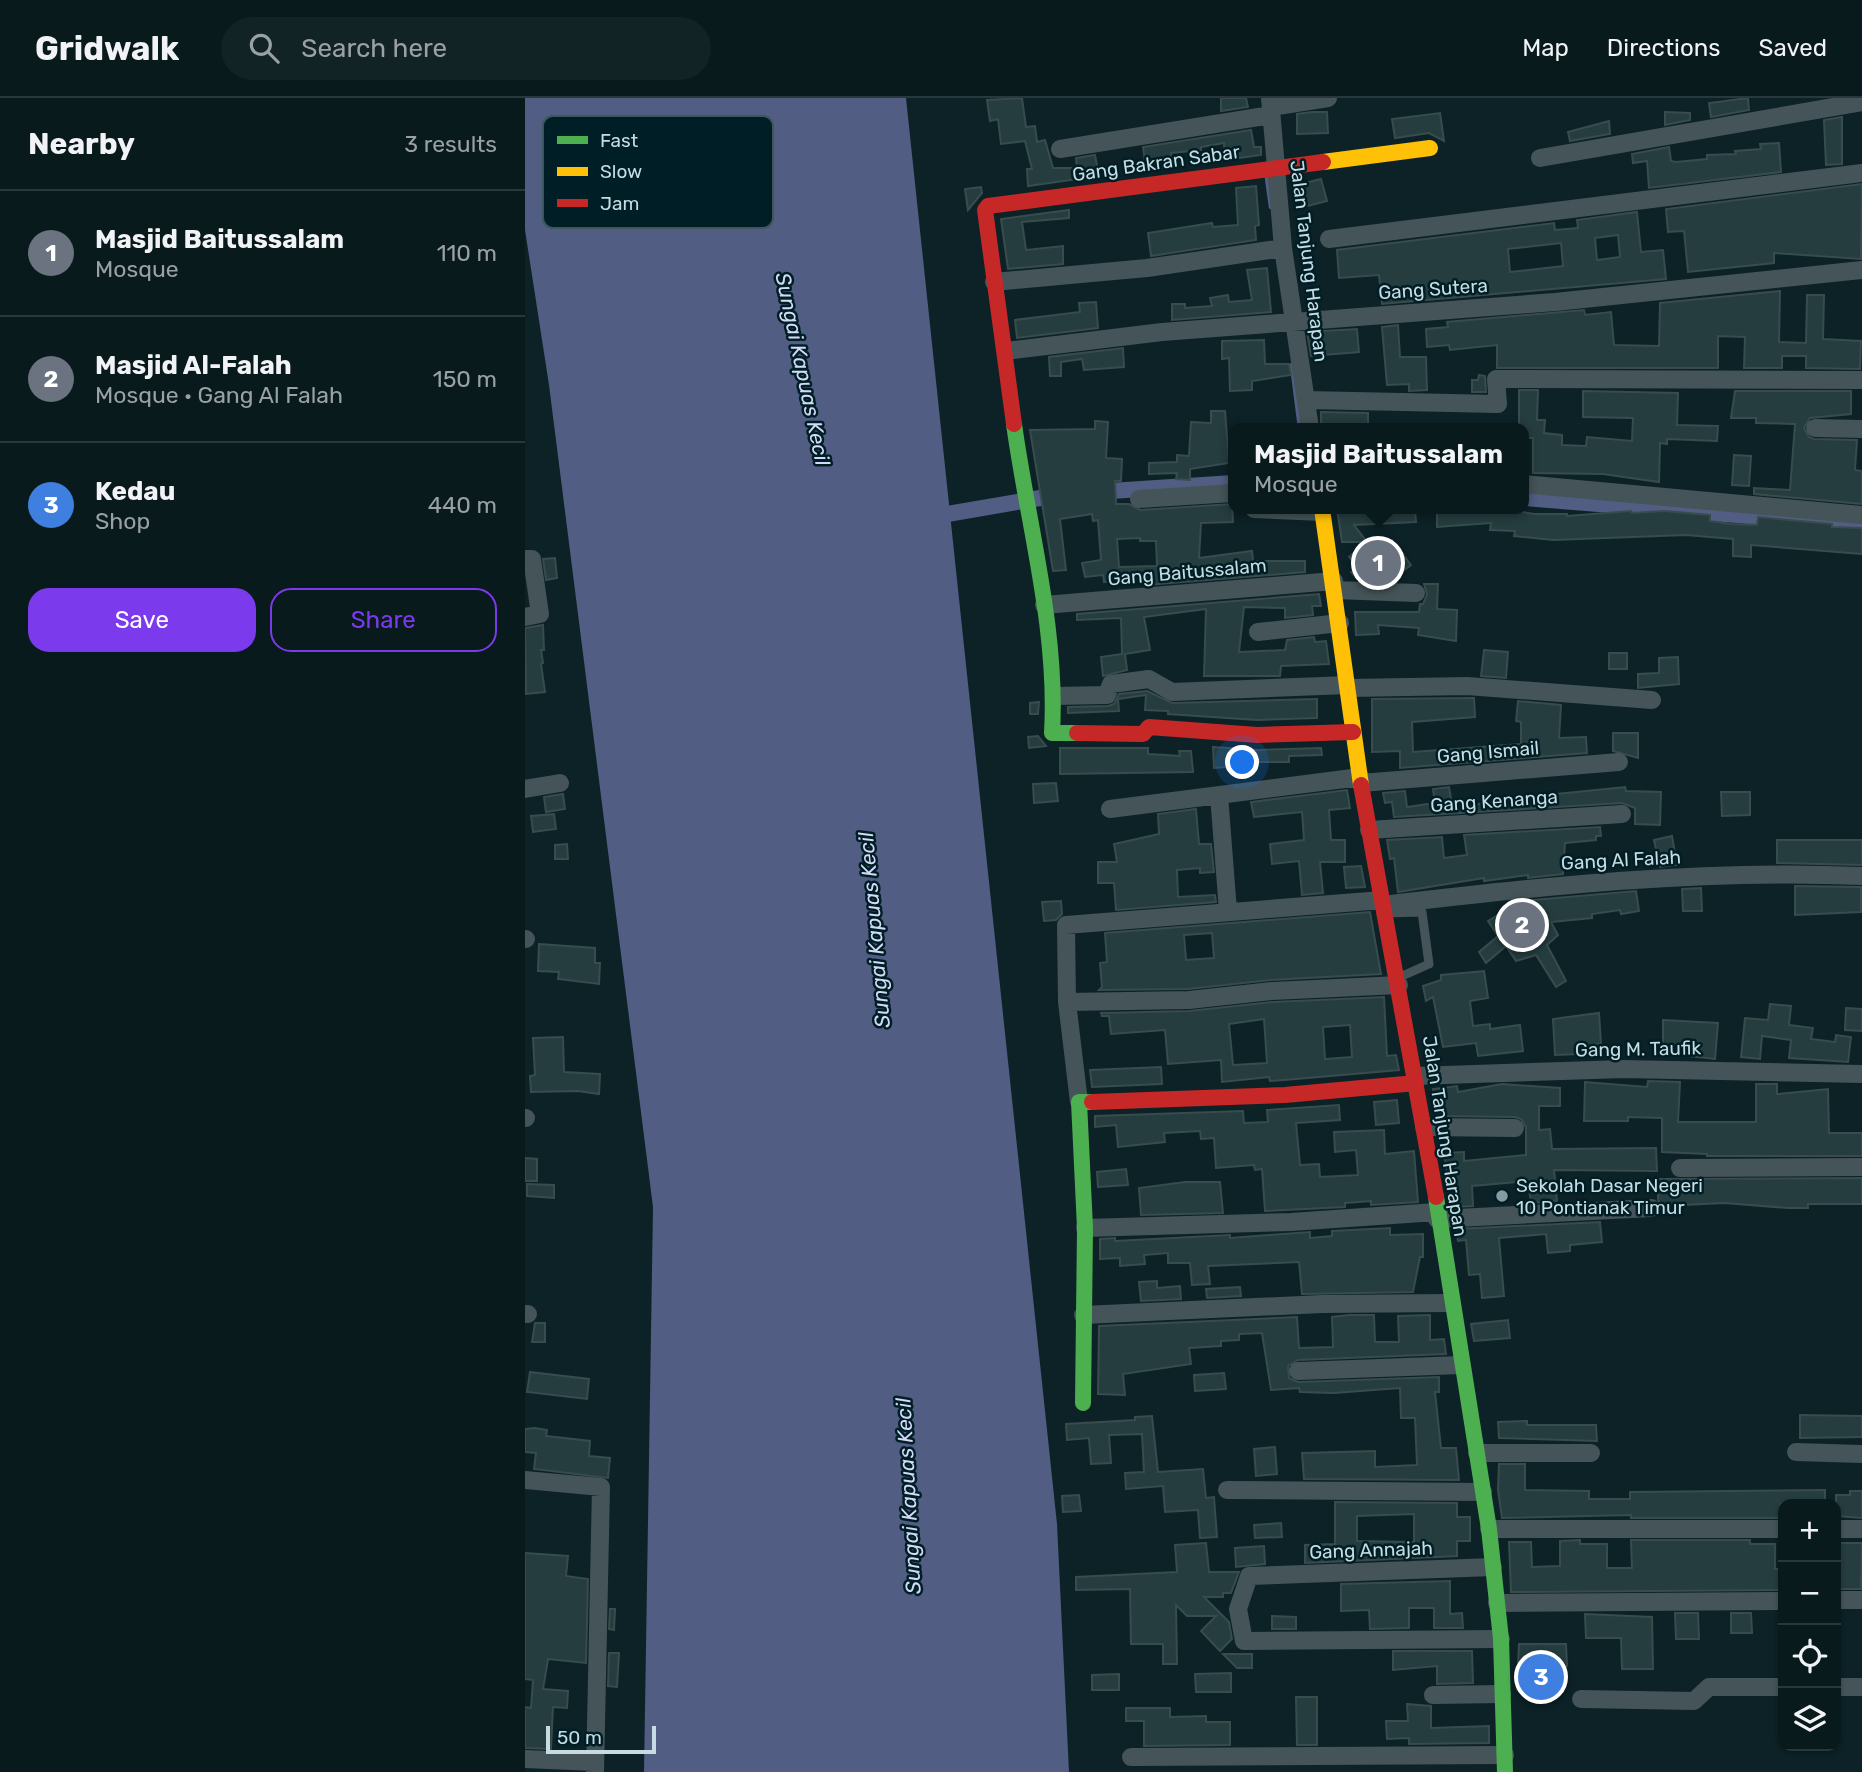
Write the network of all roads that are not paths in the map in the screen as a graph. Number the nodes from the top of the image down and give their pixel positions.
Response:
1 (1328, 98) edge
2 (1862, 102) edge
3 (1271, 106) edge
4 (1430, 148) dead end
5 (1060, 149) dead end
6 (1539, 158) dead end
7 (1274, 167) junction
8 (1862, 173) edge
9 (1329, 239) dead end
10 (1283, 248) junction
11 (1862, 270) edge
12 (994, 282) junction
13 (1295, 320) junction
14 (1006, 351) junction
15 (1862, 380) edge
16 (1306, 400) junction
17 (1309, 423) edge
18 (1815, 428) dead end
19 (1862, 429) edge
20 (1529, 485) edge
21 (1228, 493) edge
22 (1139, 499) dead end
23 (1323, 514) edge
24 (1862, 515) edge
25 (528, 559) edge
26 (1335, 586) junction
27 (1416, 593) dead end
28 (1044, 605) junction
29 (532, 616) edge
30 (1340, 623) junction
31 (1258, 632) dead end
32 (1349, 687) junction
33 (1054, 696) junction
34 (1652, 700) dead end
35 (1353, 733) junction
36 (1619, 762) dead end
37 (1360, 780) junction
38 (560, 783) dead end
39 (525, 789) edge
40 (1219, 795) junction
41 (1110, 810) dead end
42 (1622, 814) dead end
43 (1369, 830) junction
44 (1862, 876) edge
45 (1383, 906) junction
46 (1228, 911) junction
47 (1398, 981) junction
48 (1067, 1002) junction
49 (1862, 1074) edge
50 (1416, 1080) junction
51 (1079, 1102) junction
52 (1424, 1127) junction
53 (1515, 1128) dead end
54 (1862, 1167) edge
55 (1679, 1168) dead end
56 (1651, 1208) dead end
57 (1436, 1215) junction
58 (1085, 1228) junction
59 (1451, 1303) junction
60 (1083, 1315) junction
61 (1461, 1365) junction
62 (1298, 1371) dead end
63 (1083, 1402) dead end
64 (1796, 1452) dead end
65 (1477, 1453) junction
66 (1591, 1453) dead end
67 (1862, 1454) edge
68 (525, 1479) edge
69 (1227, 1490) dead end
70 (1483, 1492) junction
71 (1489, 1529) junction
72 (1778, 1529) edge
73 (1841, 1529) edge
74 (1862, 1529) edge
75 (1493, 1567) junction
76 (1841, 1600) edge
77 (1862, 1600) edge
78 (1778, 1601) edge
79 (1497, 1603) junction
80 (1501, 1639) junction
81 (1778, 1687) edge
82 (1841, 1687) edge
83 (1862, 1687) edge
84 (1502, 1694) junction
85 (1433, 1695) dead end
86 (1581, 1699) dead end
87 (1131, 1757) dead end
88 (525, 1759) edge
89 (1505, 1764) edge
90 (595, 1767) edge

1 - 3 street
2 - 6 street
3 - 5 street
3 - 7 street, Jalan Tanjung Harapan
4 - 7 street, Gang Bakran Sabar
7 - 10 street, Jalan Tanjung Harapan
7 - 12 street, Gang Bakran Sabar
8 - 9 street
10 - 12 street
10 - 13 street, Jalan Tanjung Harapan
11 - 13 street, Gang Sutera
12 - 14 street
13 - 14 street, Gang Sutera
13 - 16 street, Jalan Tanjung Harapan
14 - 28 street
15 - 16 street
16 - 17 street, Jalan Tanjung Harapan
18 - 19 street
20 - 24 street
21 - 22 street
23 - 26 street, Jalan Tanjung Harapan
25 - 29 street
26 - 27 street, Gang Baitussalam
26 - 28 street, Gang Baitussalam
26 - 30 street, Jalan Tanjung Harapan
28 - 33 street
30 - 31 street
30 - 32 street, Jalan Tanjung Harapan
32 - 33 street
32 - 34 street
32 - 35 street, Jalan Tanjung Harapan
33 - 35 street
35 - 37 street, Jalan Tanjung Harapan
36 - 37 street, Gang Ismail
37 - 40 street, Gang Ismail
37 - 43 street, Jalan Tanjung Harapan
38 - 39 street
40 - 41 street, Gang Ismail
40 - 46 street
42 - 43 street, Gang Kenanga
43 - 45 street, Jalan Tanjung Harapan
44 - 45 street, Gang Al Falah
45 - 46 street, Gang Al Falah
45 - 47 street, Jalan Tanjung Harapan
45 - 47 lane
46 - 48 street, Gang Al Falah
47 - 48 street
47 - 50 street, Jalan Tanjung Harapan
48 - 51 street
49 - 50 street, Gang M. Taufik
50 - 51 street
50 - 52 street, Jalan Tanjung Harapan
51 - 58 street
52 - 53 street
52 - 57 street, Jalan Tanjung Harapan
54 - 55 street
56 - 57 street
57 - 58 street
57 - 59 street, Jalan Tanjung Harapan
58 - 60 street
59 - 60 street
59 - 61 street, Jalan Tanjung Harapan
60 - 63 street
61 - 62 street
61 - 65 street, Jalan Tanjung Harapan
64 - 67 street
65 - 66 street
65 - 70 street, Jalan Tanjung Harapan
68 - 90 street
69 - 70 street
70 - 71 street, Jalan Tanjung Harapan
71 - 72 street
71 - 75 street, Jalan Tanjung Harapan
73 - 74 street
75 - 79 street, Jalan Tanjung Harapan
75 - 80 street, Gang Annajah
76 - 77 street
78 - 79 street
79 - 80 street, Jalan Tanjung Harapan
80 - 84 street, Jalan Tanjung Harapan
81 - 86 street
82 - 83 street
84 - 85 street
84 - 89 street, Jalan Tanjung Harapan
87 - 89 street
88 - 90 street

